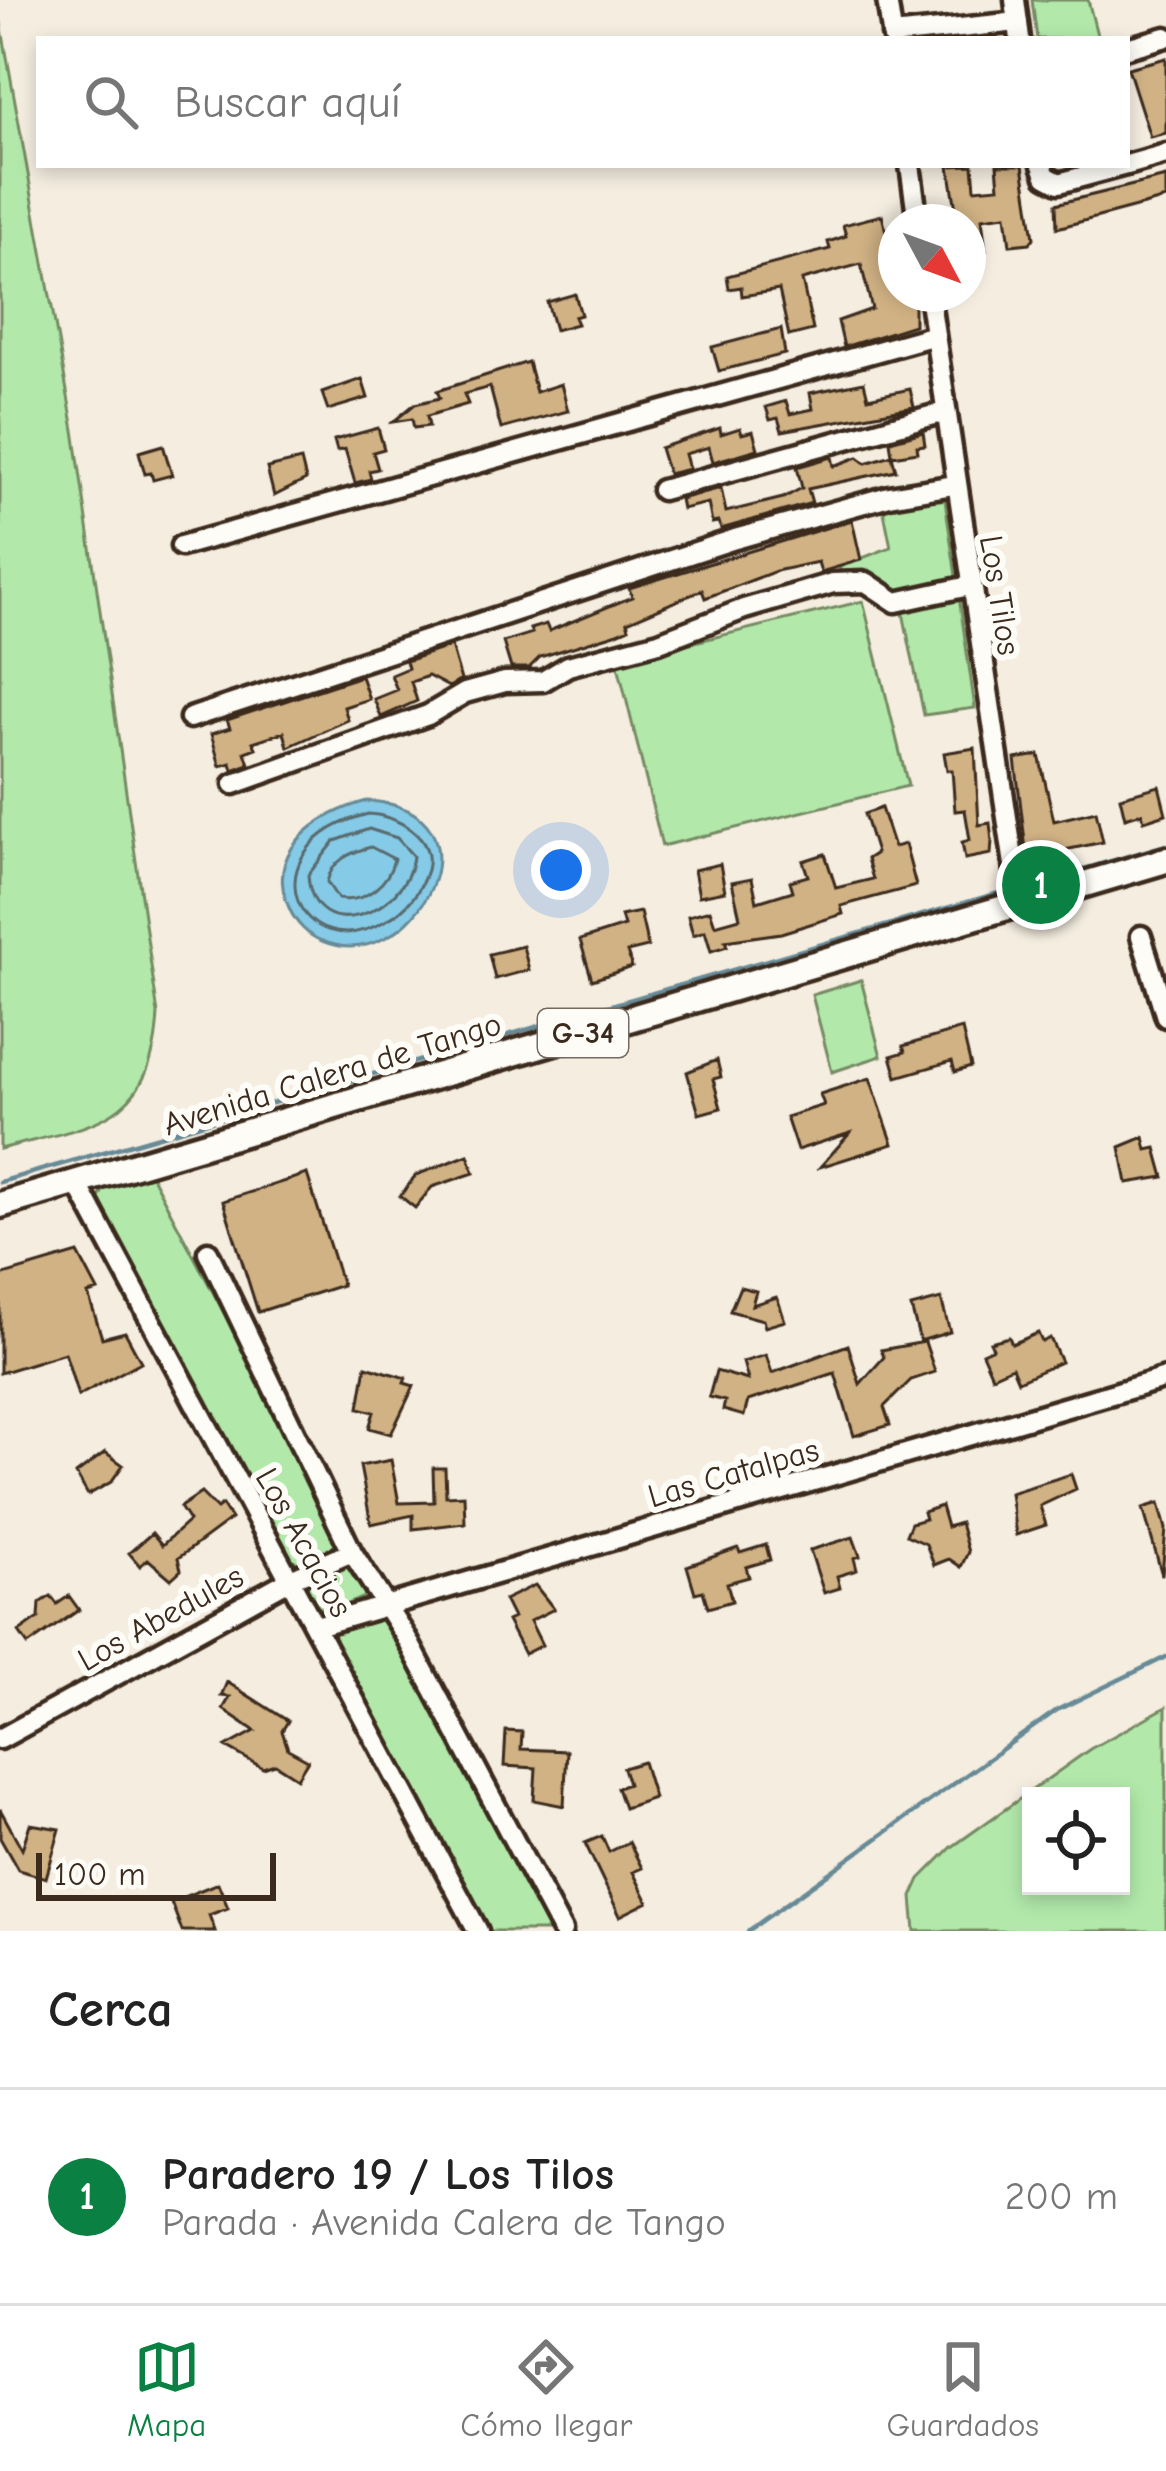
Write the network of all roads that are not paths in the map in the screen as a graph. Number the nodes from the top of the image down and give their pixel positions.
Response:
1 (887, 0) edge
2 (1015, 0) edge
3 (1019, 31) edge
4 (892, 36) edge
5 (913, 36) edge
6 (1166, 37) edge
7 (1130, 47) edge
8 (1166, 154) edge
9 (1130, 164) edge
10 (910, 168) edge
11 (1116, 168) edge
12 (1045, 172) edge
13 (916, 204) edge
14 (931, 312) edge
15 (934, 335) junction
16 (945, 412) junction
17 (954, 485) junction
18 (662, 490) dead end
19 (181, 546) dead end
20 (968, 586) junction
21 (190, 718) dead end
22 (234, 784) dead end
23 (1166, 860) edge
24 (1017, 892) junction
25 (1141, 936) dead end
26 (1166, 1017) edge
27 (77, 1183) junction
28 (0, 1205) edge
29 (208, 1252) dead end
30 (1166, 1378) edge
31 (352, 1552) junction
32 (292, 1578) junction
33 (383, 1603) junction
34 (317, 1626) junction
35 (0, 1739) edge
36 (478, 1931) edge
37 (562, 1931) edge

1 - 4 street
2 - 3 street
3 - 5 street
6 - 7 street
8 - 9 street
10 - 13 street
11 - 12 street
14 - 15 street, Los Tilos
15 - 16 street, Los Tilos
15 - 19 street
16 - 17 street, Los Tilos
16 - 18 street
17 - 20 street, Los Tilos
17 - 21 street
20 - 22 street
20 - 24 street, Los Tilos
23 - 24 main road, Avenida Calera de Tango / G-34
24 - 27 main road, Avenida Calera de Tango / G-34
25 - 26 street
27 - 28 main road, Avenida Calera de Tango / G-34
27 - 32 street, Los Acacios
29 - 31 street, Los Acacios
30 - 33 street, Las Catalpas
31 - 32 street, Los Abedules
31 - 33 street, Los Acacios
32 - 34 street, Los Acacios
32 - 35 street, Los Abedules
33 - 34 street, Las Catalpas
33 - 37 street, Los Acacios
34 - 36 street, Los Acacios

